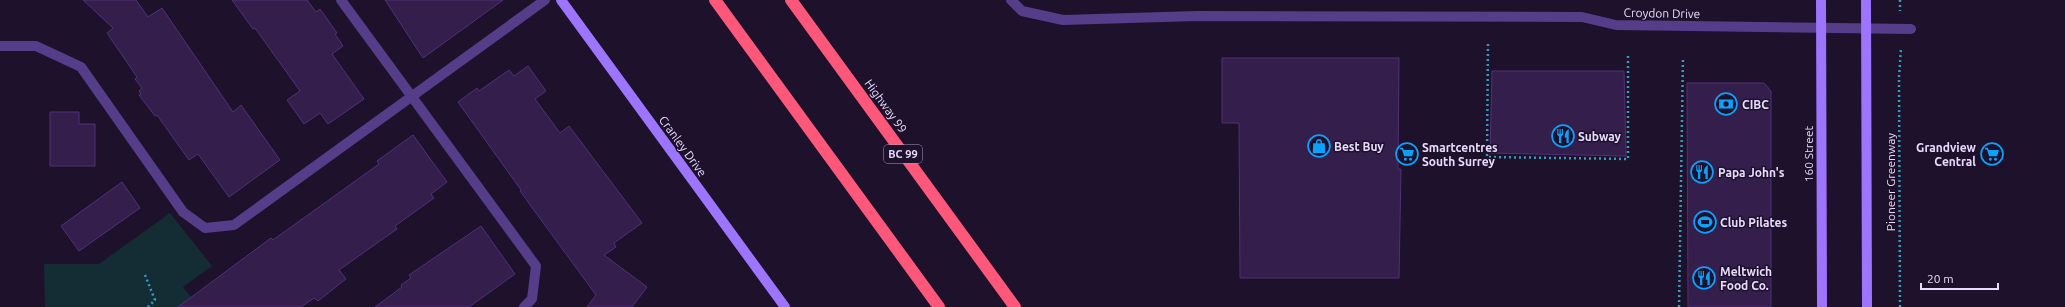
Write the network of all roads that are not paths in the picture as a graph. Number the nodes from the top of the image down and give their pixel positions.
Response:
1 (341, 0) edge
2 (545, 0) edge
3 (561, 0) edge
4 (715, 0) edge
5 (791, 0) edge
6 (1011, 0) edge
7 (1821, 0) edge
8 (1866, 0) edge
9 (1821, 28) junction
10 (1866, 28) junction
11 (1911, 29) dead end
12 (0, 46) edge
13 (412, 95) junction
14 (524, 307) edge
15 (785, 307) edge
16 (939, 307) edge
17 (1015, 307) edge
18 (1822, 307) edge
19 (1867, 307) edge

1 - 13 street
2 - 13 street
3 - 15 street, Cranley Drive
4 - 16 highway
5 - 17 highway, Highway 99 / BC 99
6 - 9 street, Croydon Drive
7 - 9 street, 160 Street
8 - 10 street
9 - 10 street, Croydon Drive
9 - 18 street, 160 Street
10 - 11 street, Croydon Drive
10 - 19 street
12 - 13 street
13 - 14 street

